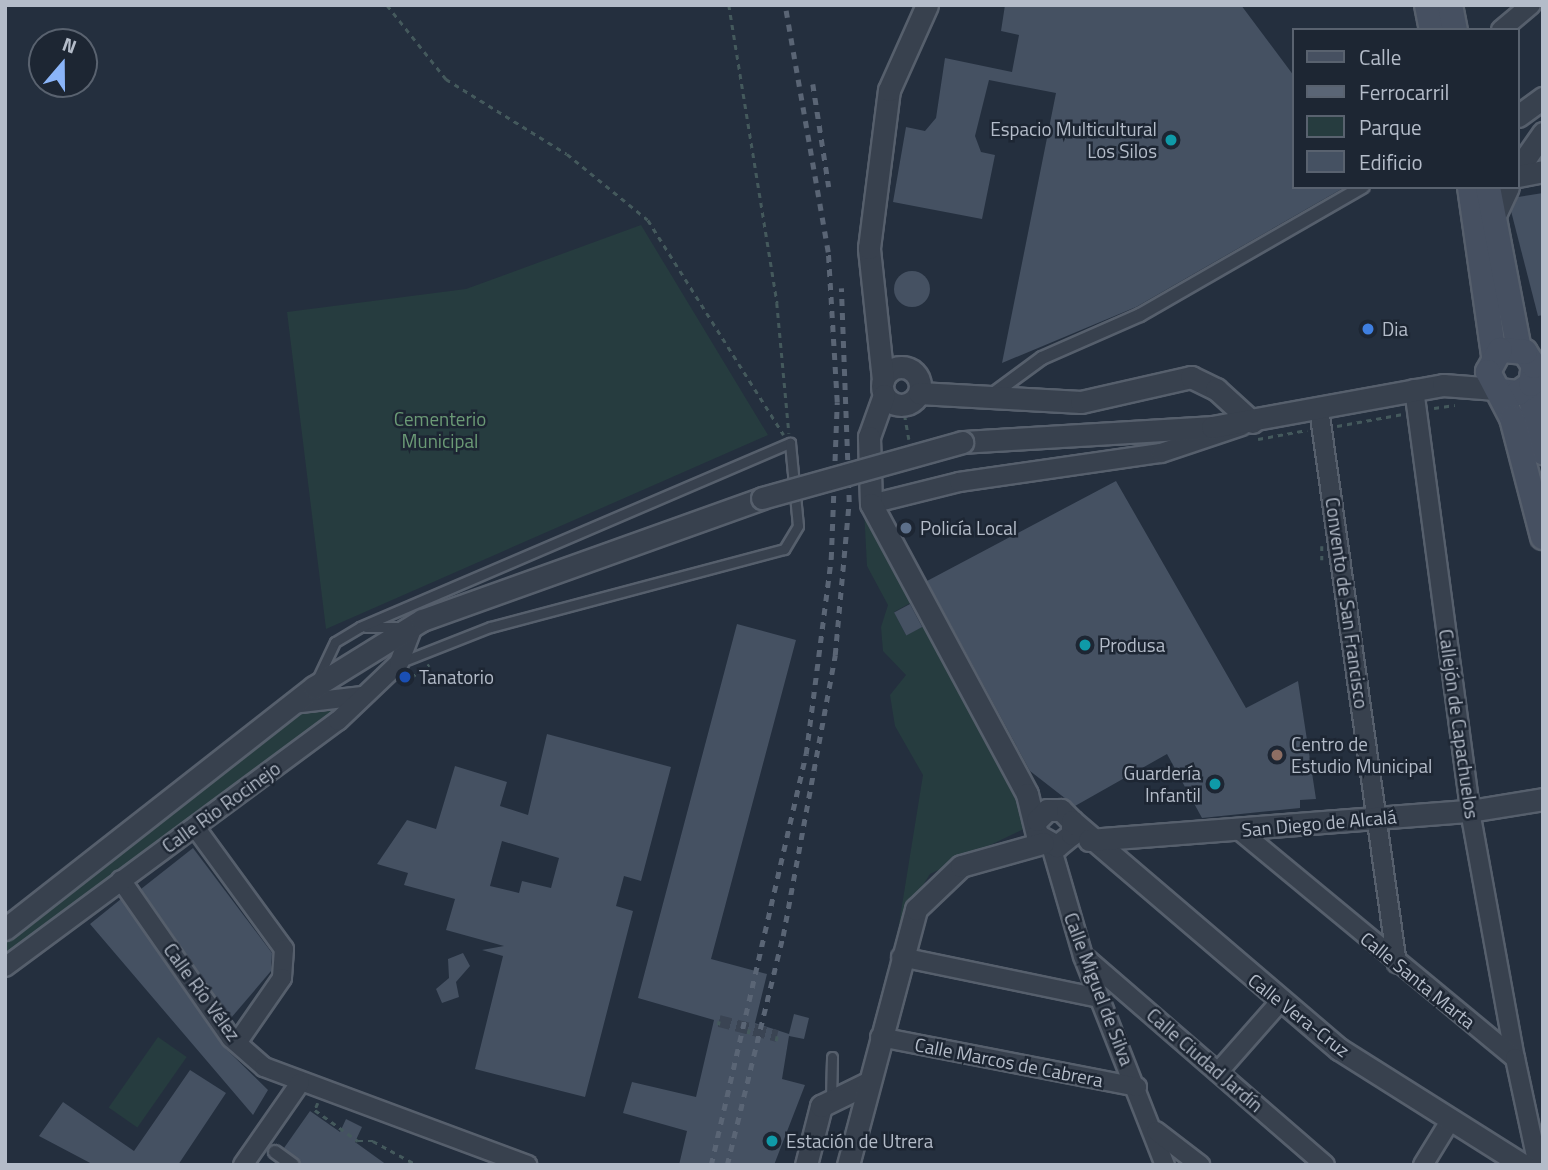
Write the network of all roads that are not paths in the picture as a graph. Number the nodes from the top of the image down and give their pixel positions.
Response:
1 (927, 5) edge
2 (1427, 5) edge
3 (1450, 5) edge
4 (1531, 5) edge
5 (1433, 28) edge
6 (1455, 28) edge
7 (1503, 28) edge
8 (1543, 98) edge
9 (1520, 115) edge
10 (1543, 133) edge
11 (1520, 164) edge
12 (1520, 165) edge
13 (1543, 170) edge
14 (1360, 189) edge
15 (1470, 189) edge
16 (1488, 189) edge
17 (1507, 189) edge
18 (1494, 217) junction
19 (878, 321) junction
20 (1519, 349) junction
21 (1492, 358) junction
22 (1443, 384) junction
23 (912, 385) junction
24 (883, 387) junction
25 (1535, 387) edge
26 (1414, 389) junction
27 (1497, 390) junction
28 (988, 394) junction
29 (1321, 419) junction
30 (1251, 431) junction
31 (869, 437) junction
32 (1541, 439) edge
33 (870, 504) junction
34 (1543, 537) edge
35 (413, 626) junction
36 (360, 628) junction
37 (399, 663) junction
38 (314, 687) junction
39 (361, 696) junction
40 (292, 704) junction
41 (1543, 799) edge
42 (1470, 811) junction
43 (1377, 818) junction
44 (195, 827) junction
45 (1053, 830) junction
46 (1239, 830) junction
47 (1094, 840) junction
48 (121, 880) junction
49 (5, 929) edge
50 (1083, 956) junction
51 (901, 957) junction
52 (1397, 964) junction
53 (5, 967) edge
54 (1099, 998) junction
55 (1279, 1003) junction
56 (880, 1037) junction
57 (237, 1043) junction
58 (832, 1057) dead end
59 (1515, 1058) junction
60 (1219, 1071) junction
61 (300, 1083) junction
62 (866, 1084) junction
63 (1137, 1087) junction
64 (835, 1098) junction
65 (858, 1119) junction
66 (1450, 1121) junction
67 (1156, 1131) junction
68 (275, 1152) dead end
69 (522, 1164) edge
70 (243, 1165) edge
71 (293, 1165) edge
72 (806, 1165) edge
73 (848, 1165) edge
74 (1165, 1165) edge
75 (1200, 1165) edge
76 (1325, 1165) edge
77 (1423, 1165) edge
78 (1523, 1165) edge
79 (1538, 1165) edge

1 - 19 street
2 - 5 main road
3 - 6 main road
4 - 7 street
8 - 9 street
10 - 11 street
12 - 13 street
14 - 28 street
15 - 21 main road
16 - 18 main road
17 - 18 street
18 - 20 main road
19 - 23 street
19 - 24 street
20 - 21 main road
20 - 25 main road
21 - 22 street
21 - 27 main road
22 - 26 street
22 - 27 street
23 - 24 street
23 - 24 street
23 - 28 street
23 - 31 street
24 - 31 street
25 - 27 main road
25 - 32 main road
26 - 29 street
26 - 42 street, Callejón de Capachuelos
27 - 34 main road
28 - 30 street
29 - 30 street
29 - 43 street, Convento de San Francisco
30 - 33 street
30 - 35 street, bridge
31 - 33 street
33 - 45 street
35 - 36 lane
35 - 37 street, Calle Rio Rocinejo
35 - 38 street
36 - 37 lane
36 - 38 lane
37 - 39 street, Calle Rio Rocinejo
38 - 40 street
39 - 40 street
39 - 44 street, Calle Rio Rocinejo
40 - 49 street
41 - 42 street, San Diego de Alcalá
42 - 43 street, San Diego de Alcalá
42 - 59 street, Callejón de Capachuelos
43 - 46 street, San Diego de Alcalá
43 - 52 street, Convento de San Francisco
44 - 48 street, Calle Rio Rocinejo
44 - 57 street
45 - 47 street, San Diego de Alcalá
45 - 50 street, Calle Miguel de Silva
45 - 51 street, San Diego de Alcalá
46 - 47 street, San Diego de Alcalá
46 - 52 street, Calle Santa Marta
47 - 55 street, Calle Vera-Cruz
48 - 53 street, Calle Rio Rocinejo
48 - 57 street, Calle Río Vélez
50 - 54 street, Calle Miguel de Silva
50 - 60 street, Calle Ciudad Jardín
51 - 54 street
51 - 56 street, San Diego de Alcalá
52 - 59 street, Calle Santa Marta
54 - 63 street, Calle Miguel de Silva
55 - 60 street
55 - 66 street, Calle Vera-Cruz
56 - 62 street, San Diego de Alcalá
56 - 63 street, Calle Marcos de Cabrera
57 - 61 street, Calle Río Vélez
58 - 64 lane
59 - 79 street
60 - 76 street, Calle Ciudad Jardín
61 - 69 street, Calle Río Vélez
61 - 70 street
62 - 64 street
62 - 65 street, San Diego de Alcalá
63 - 67 street, Calle Miguel de Silva
64 - 65 street
64 - 72 street
65 - 73 street, San Diego de Alcalá
66 - 77 street
66 - 78 street, Calle Vera-Cruz
67 - 74 street, Calle Miguel de Silva
67 - 75 street
68 - 71 street

